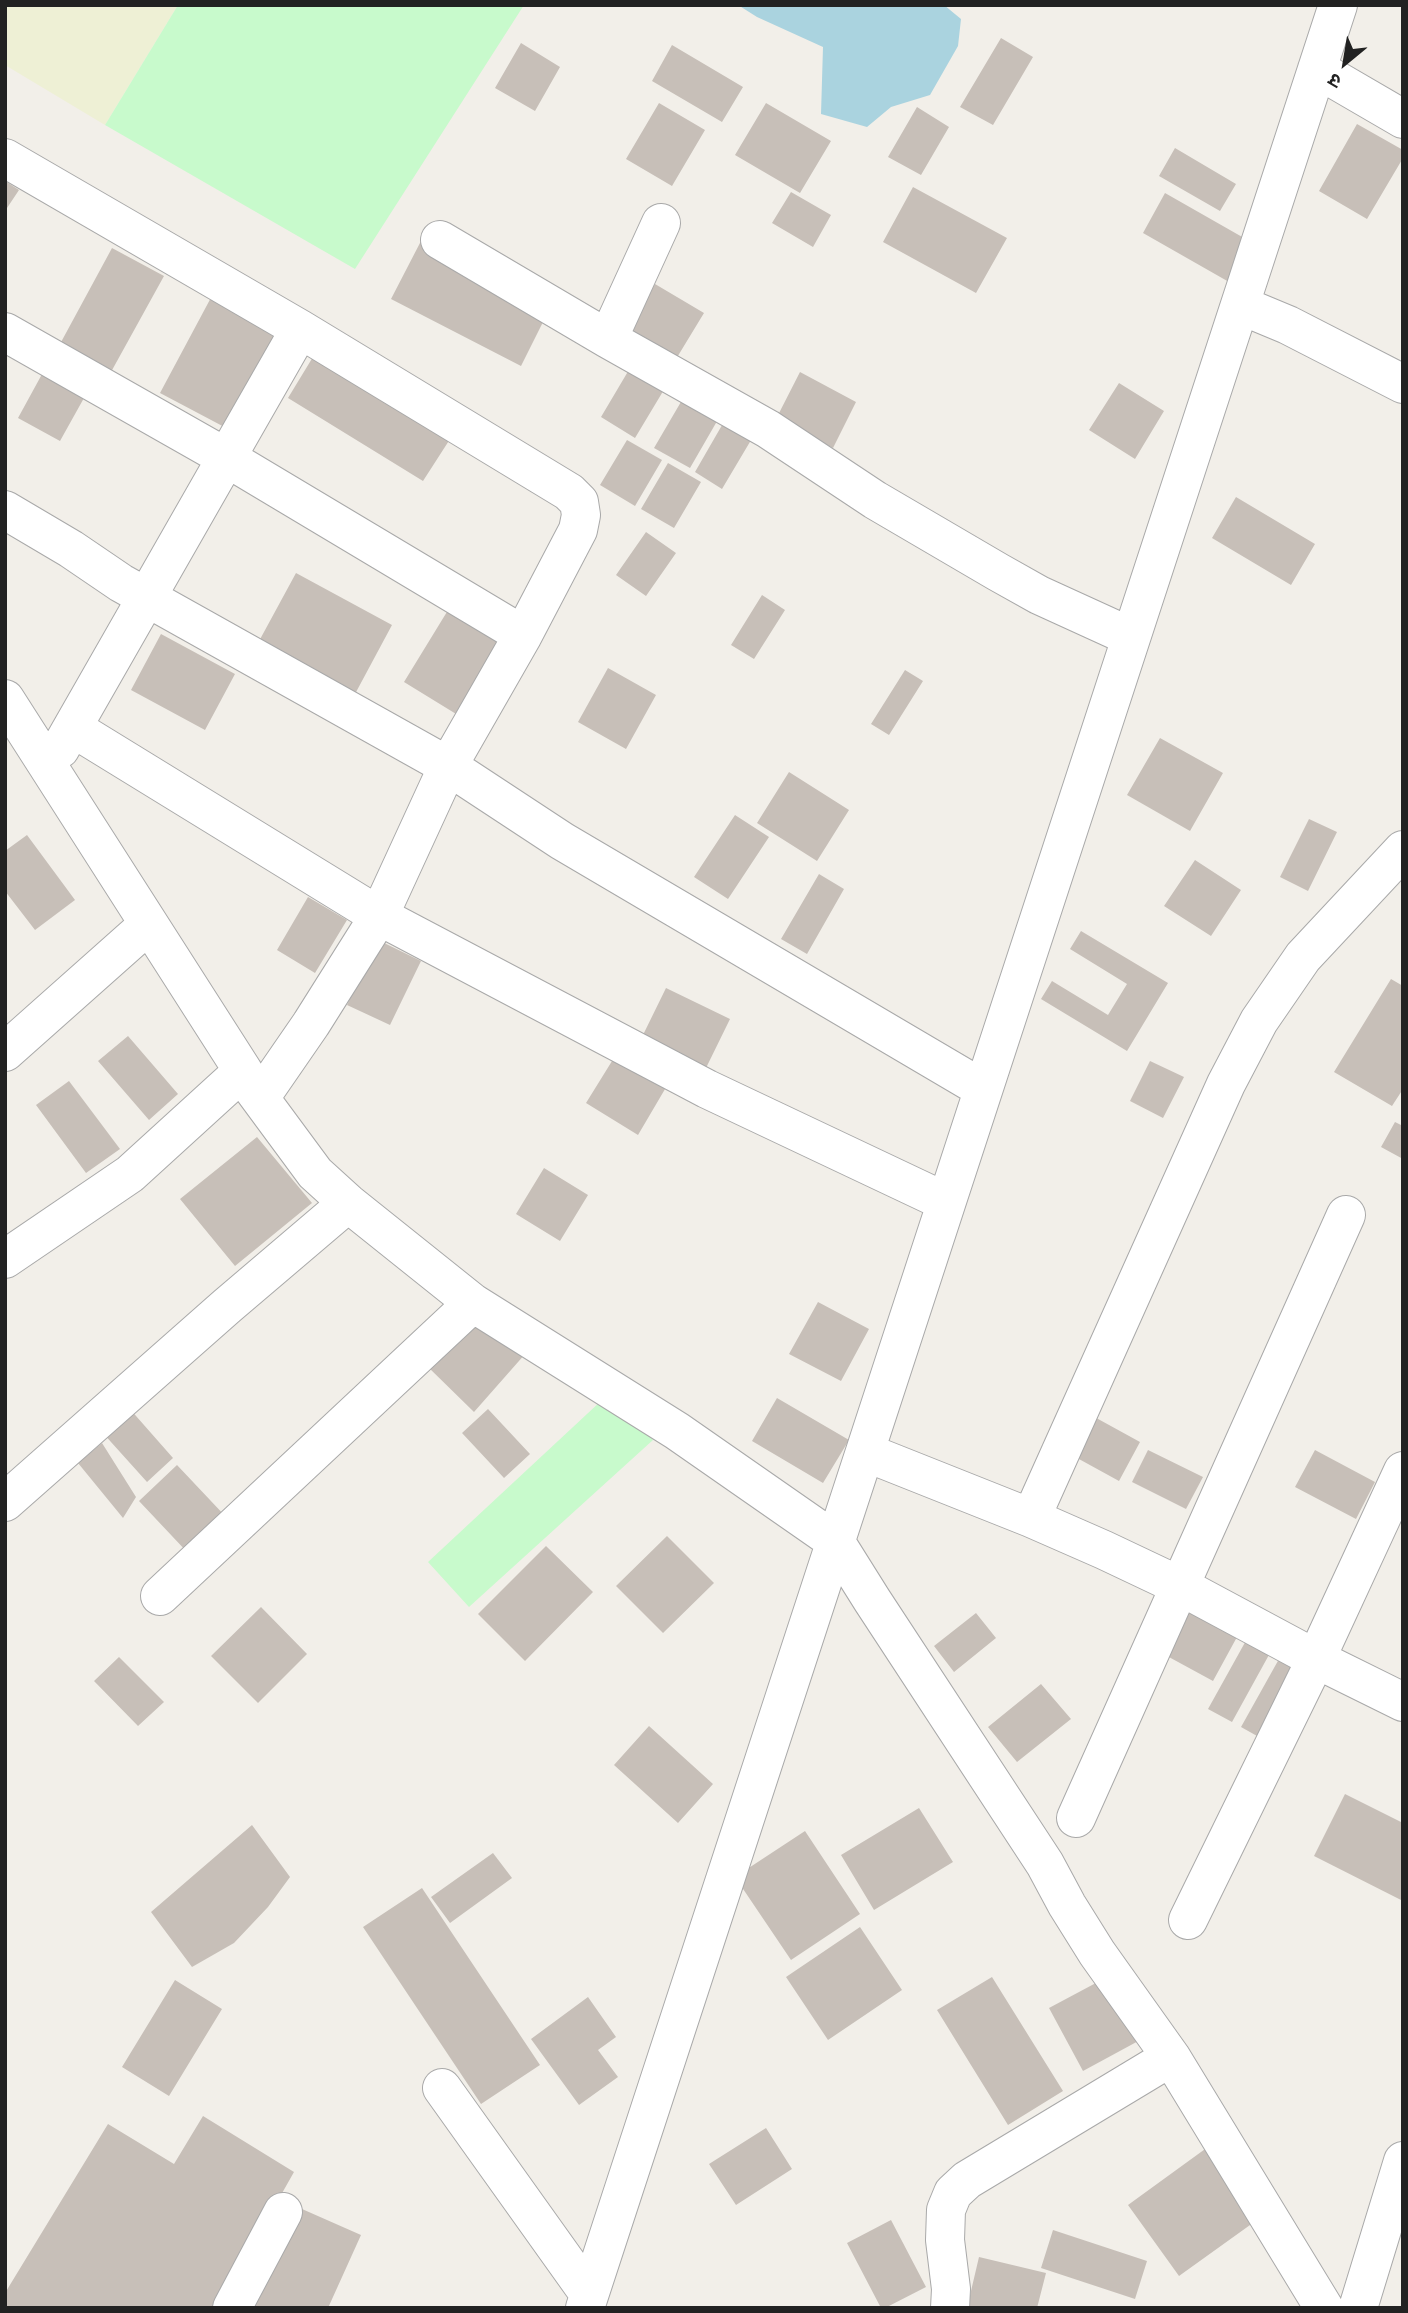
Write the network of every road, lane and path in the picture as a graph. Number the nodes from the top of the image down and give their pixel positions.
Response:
1 (1338, 5) edge
2 (1317, 69) junction
3 (1403, 119) edge
4 (5, 158) edge
5 (661, 223) dead end
6 (440, 240) dead end
7 (1240, 305) junction
8 (300, 329) junction
9 (5, 332) edge
10 (608, 339) junction
11 (1403, 384) edge
12 (227, 458) junction
13 (5, 510) edge
14 (147, 597) junction
15 (523, 635) junction
16 (1131, 637) junction
17 (5, 699) edge
18 (73, 728) junction
19 (448, 766) junction
20 (49, 769) junction
21 (1403, 850) edge
22 (379, 916) junction
23 (149, 924) junction
24 (5, 1052) edge
25 (251, 1084) junction
26 (983, 1089) junction
27 (946, 1202) junction
28 (348, 1203) junction
29 (1346, 1215) dead end
30 (5, 1259) edge
31 (473, 1303) junction
32 (865, 1452) junction
33 (1403, 1471) edge
34 (5, 1502) edge
35 (1031, 1518) junction
36 (835, 1541) junction
37 (1180, 1586) junction
38 (160, 1596) dead end
39 (1316, 1659) junction
40 (1403, 1702) edge
41 (1076, 1818) dead end
42 (1188, 1920) dead end
43 (1171, 2057) junction
44 (442, 2088) dead end
45 (1403, 2161) edge
46 (283, 2212) dead end
47 (587, 2301) edge
48 (232, 2308) edge
49 (950, 2308) edge
50 (1324, 2308) edge
51 (1359, 2308) edge

1 - 2 street
2 - 3 street
2 - 7 street
4 - 8 street
5 - 10 street
6 - 10 street
7 - 11 street
7 - 16 street
8 - 12 street
8 - 15 street
9 - 12 street
10 - 16 street
12 - 14 street
12 - 15 street
13 - 14 street
14 - 18 street
14 - 19 street
15 - 19 street
16 - 26 street
17 - 20 street
18 - 20 street
18 - 22 street
19 - 22 street
19 - 26 street
20 - 23 street
21 - 35 street
22 - 25 street
22 - 27 street
23 - 24 street
23 - 25 street
25 - 28 street
25 - 30 street
26 - 27 street
27 - 32 street
28 - 31 street
28 - 34 street
29 - 37 street
31 - 36 street
31 - 38 street
32 - 35 street
32 - 36 street
33 - 39 street
35 - 37 street
36 - 43 street
36 - 47 street
37 - 39 street
37 - 41 street
39 - 40 street
39 - 42 street
43 - 49 street
43 - 50 street
44 - 47 street
45 - 51 street
46 - 48 street

